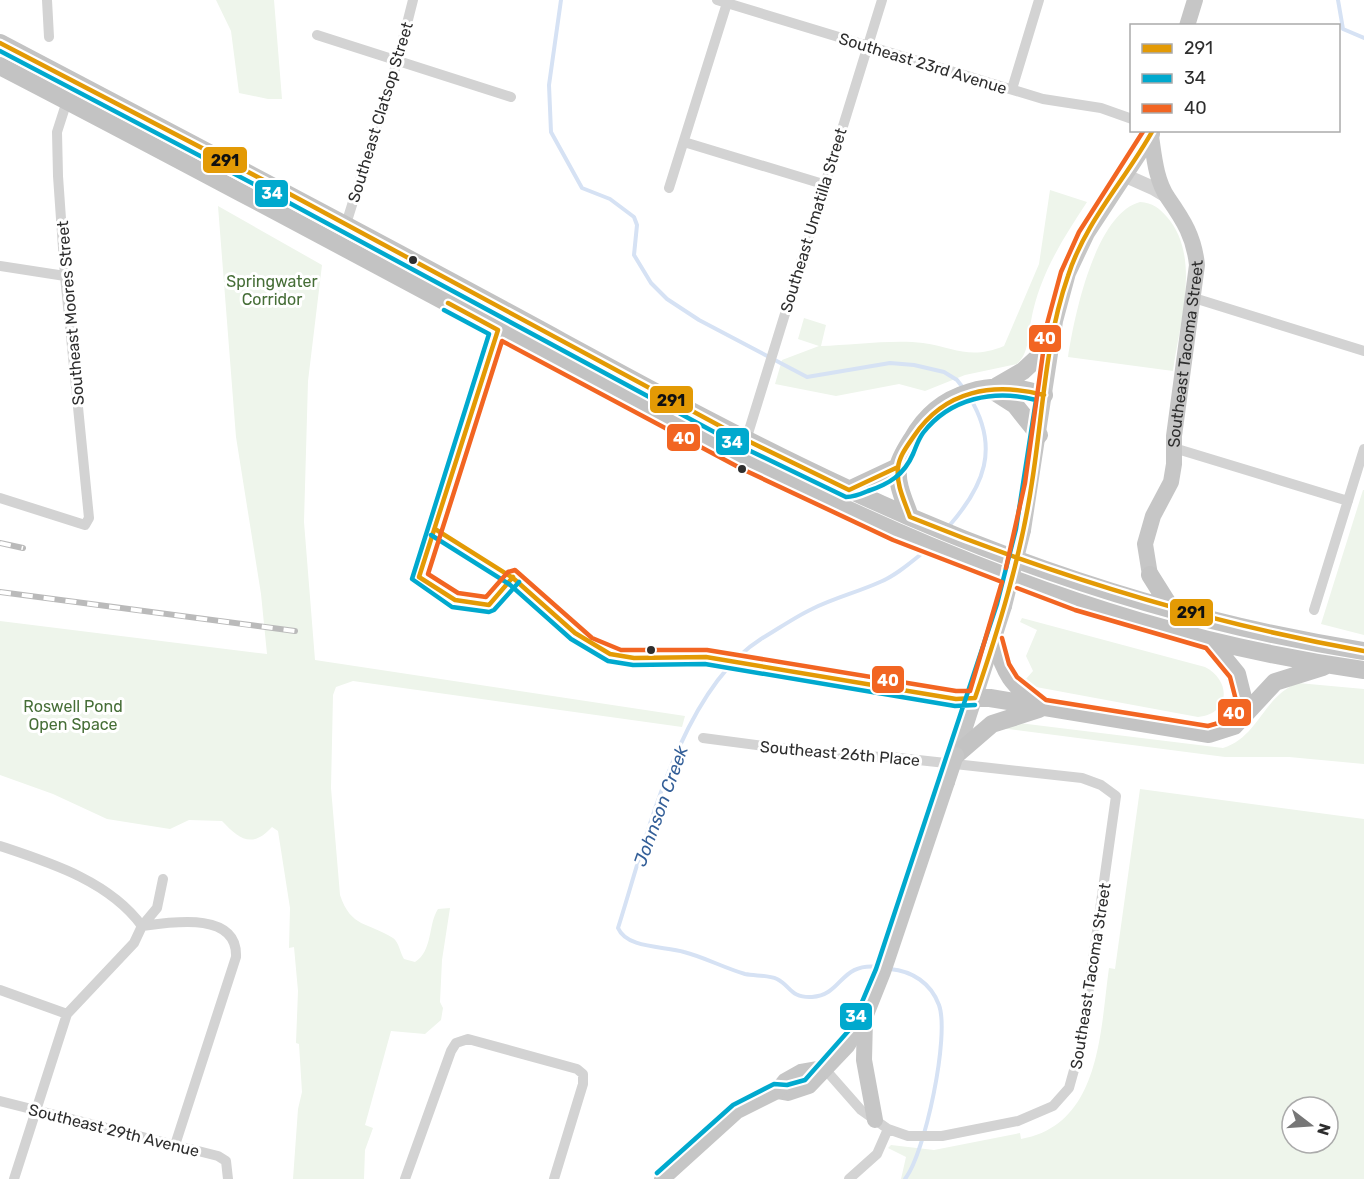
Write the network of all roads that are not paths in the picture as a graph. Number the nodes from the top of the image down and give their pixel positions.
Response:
1 (47, 0) edge
2 (413, 0) edge
3 (882, 0) edge
4 (1039, 0) edge
5 (1195, 0) edge
6 (722, 1) edge
7 (1188, 24) edge
8 (317, 35) dead end
9 (49, 37) dead end
10 (0, 43) edge
11 (867, 46) junction
12 (398, 59) junction
13 (0, 66) edge
14 (1012, 89) junction
15 (511, 97) dead end
16 (67, 101) junction
17 (1130, 118) edge
18 (1152, 133) edge
19 (684, 142) junction
20 (1126, 176) junction
21 (823, 184) junction
22 (669, 188) dead end
23 (1168, 197) junction
24 (346, 224) junction
25 (0, 266) edge
26 (65, 276) junction
27 (1194, 298) junction
28 (1052, 345) junction
29 (1364, 351) edge
30 (990, 389) junction
31 (1044, 395) junction
32 (1039, 435) junction
33 (746, 440) junction
34 (1174, 448) junction
35 (1364, 449) edge
36 (898, 467) junction
37 (849, 490) junction
38 (0, 498) edge
39 (1348, 501) junction
40 (910, 517) junction
41 (1150, 575) joint
42 (1172, 610) junction
43 (1314, 610) dead end
44 (994, 640) junction
45 (1210, 641) junction
46 (1364, 651) edge
47 (1330, 665) junction
48 (1364, 670) edge
49 (975, 698) junction
50 (1043, 707) junction
51 (1246, 710) junction
52 (703, 738) dead end
53 (956, 755) junction
54 (1116, 796) joint
55 (0, 846) edge
56 (163, 879) dead end
57 (141, 926) junction
58 (0, 990) edge
59 (67, 1014) junction
60 (865, 1017) junction
61 (824, 1068) junction
62 (0, 1101) edge
63 (36, 1110) junction
64 (887, 1128) junction
65 (175, 1145) junction
66 (14, 1179) edge
67 (228, 1179) edge
68 (405, 1179) edge
69 (554, 1179) edge
70 (662, 1179) edge
71 (849, 1179) edge

1 - 9 street
2 - 12 street, Southeast Clatsop Street
3 - 11 street, Southeast Umatilla Street
4 - 14 street
5 - 7 main road
6 - 11 street, Southeast 23rd Avenue
6 - 19 street
8 - 12 street
10 - 24 highway
11 - 14 street, Southeast 23rd Avenue
11 - 21 street, Southeast Umatilla Street
12 - 15 street
12 - 24 street, Southeast Clatsop Street
13 - 16 highway
14 - 17 street, Southeast 23rd Avenue
16 - 26 street, Southeast Moores Street
16 - 45 highway
18 - 20 main road
18 - 23 main road
19 - 21 street
19 - 22 street
20 - 23 street, Southeast Tacoma Street
20 - 28 main road
21 - 33 street, Southeast Umatilla Street
23 - 27 main road, Southeast Tacoma Street
24 - 33 highway
25 - 26 street
26 - 38 street, Southeast Moores Street
27 - 29 street
27 - 34 main road, Southeast Tacoma Street
28 - 30 highway
28 - 31 main road
30 - 31 highway
30 - 32 highway
30 - 36 highway
31 - 32 main road
32 - 44 main road, bridge
33 - 37 highway
34 - 39 street
34 - 41 main road, Southeast Tacoma Street
35 - 39 street
36 - 37 highway
36 - 40 highway
37 - 40 highway
39 - 43 street
40 - 42 highway
41 - 42 highway
42 - 46 highway
44 - 49 main road
44 - 50 highway
45 - 47 highway
45 - 51 highway
47 - 48 highway
47 - 51 highway
49 - 50 highway
49 - 53 main road
50 - 51 highway
50 - 53 highway
52 - 54 street, Southeast 26th Place
53 - 60 main road, bridge
54 - 64 street, Southeast Tacoma Street
55 - 57 street
56 - 57 street
57 - 59 street
57 - 65 street
58 - 59 street
59 - 63 street
60 - 61 main road
60 - 64 main road
61 - 64 street
61 - 70 main road
62 - 63 street, Southeast 29th Avenue
63 - 65 street, Southeast 29th Avenue
63 - 66 street
64 - 71 street
65 - 67 street, Southeast 29th Avenue
68 - 69 street

